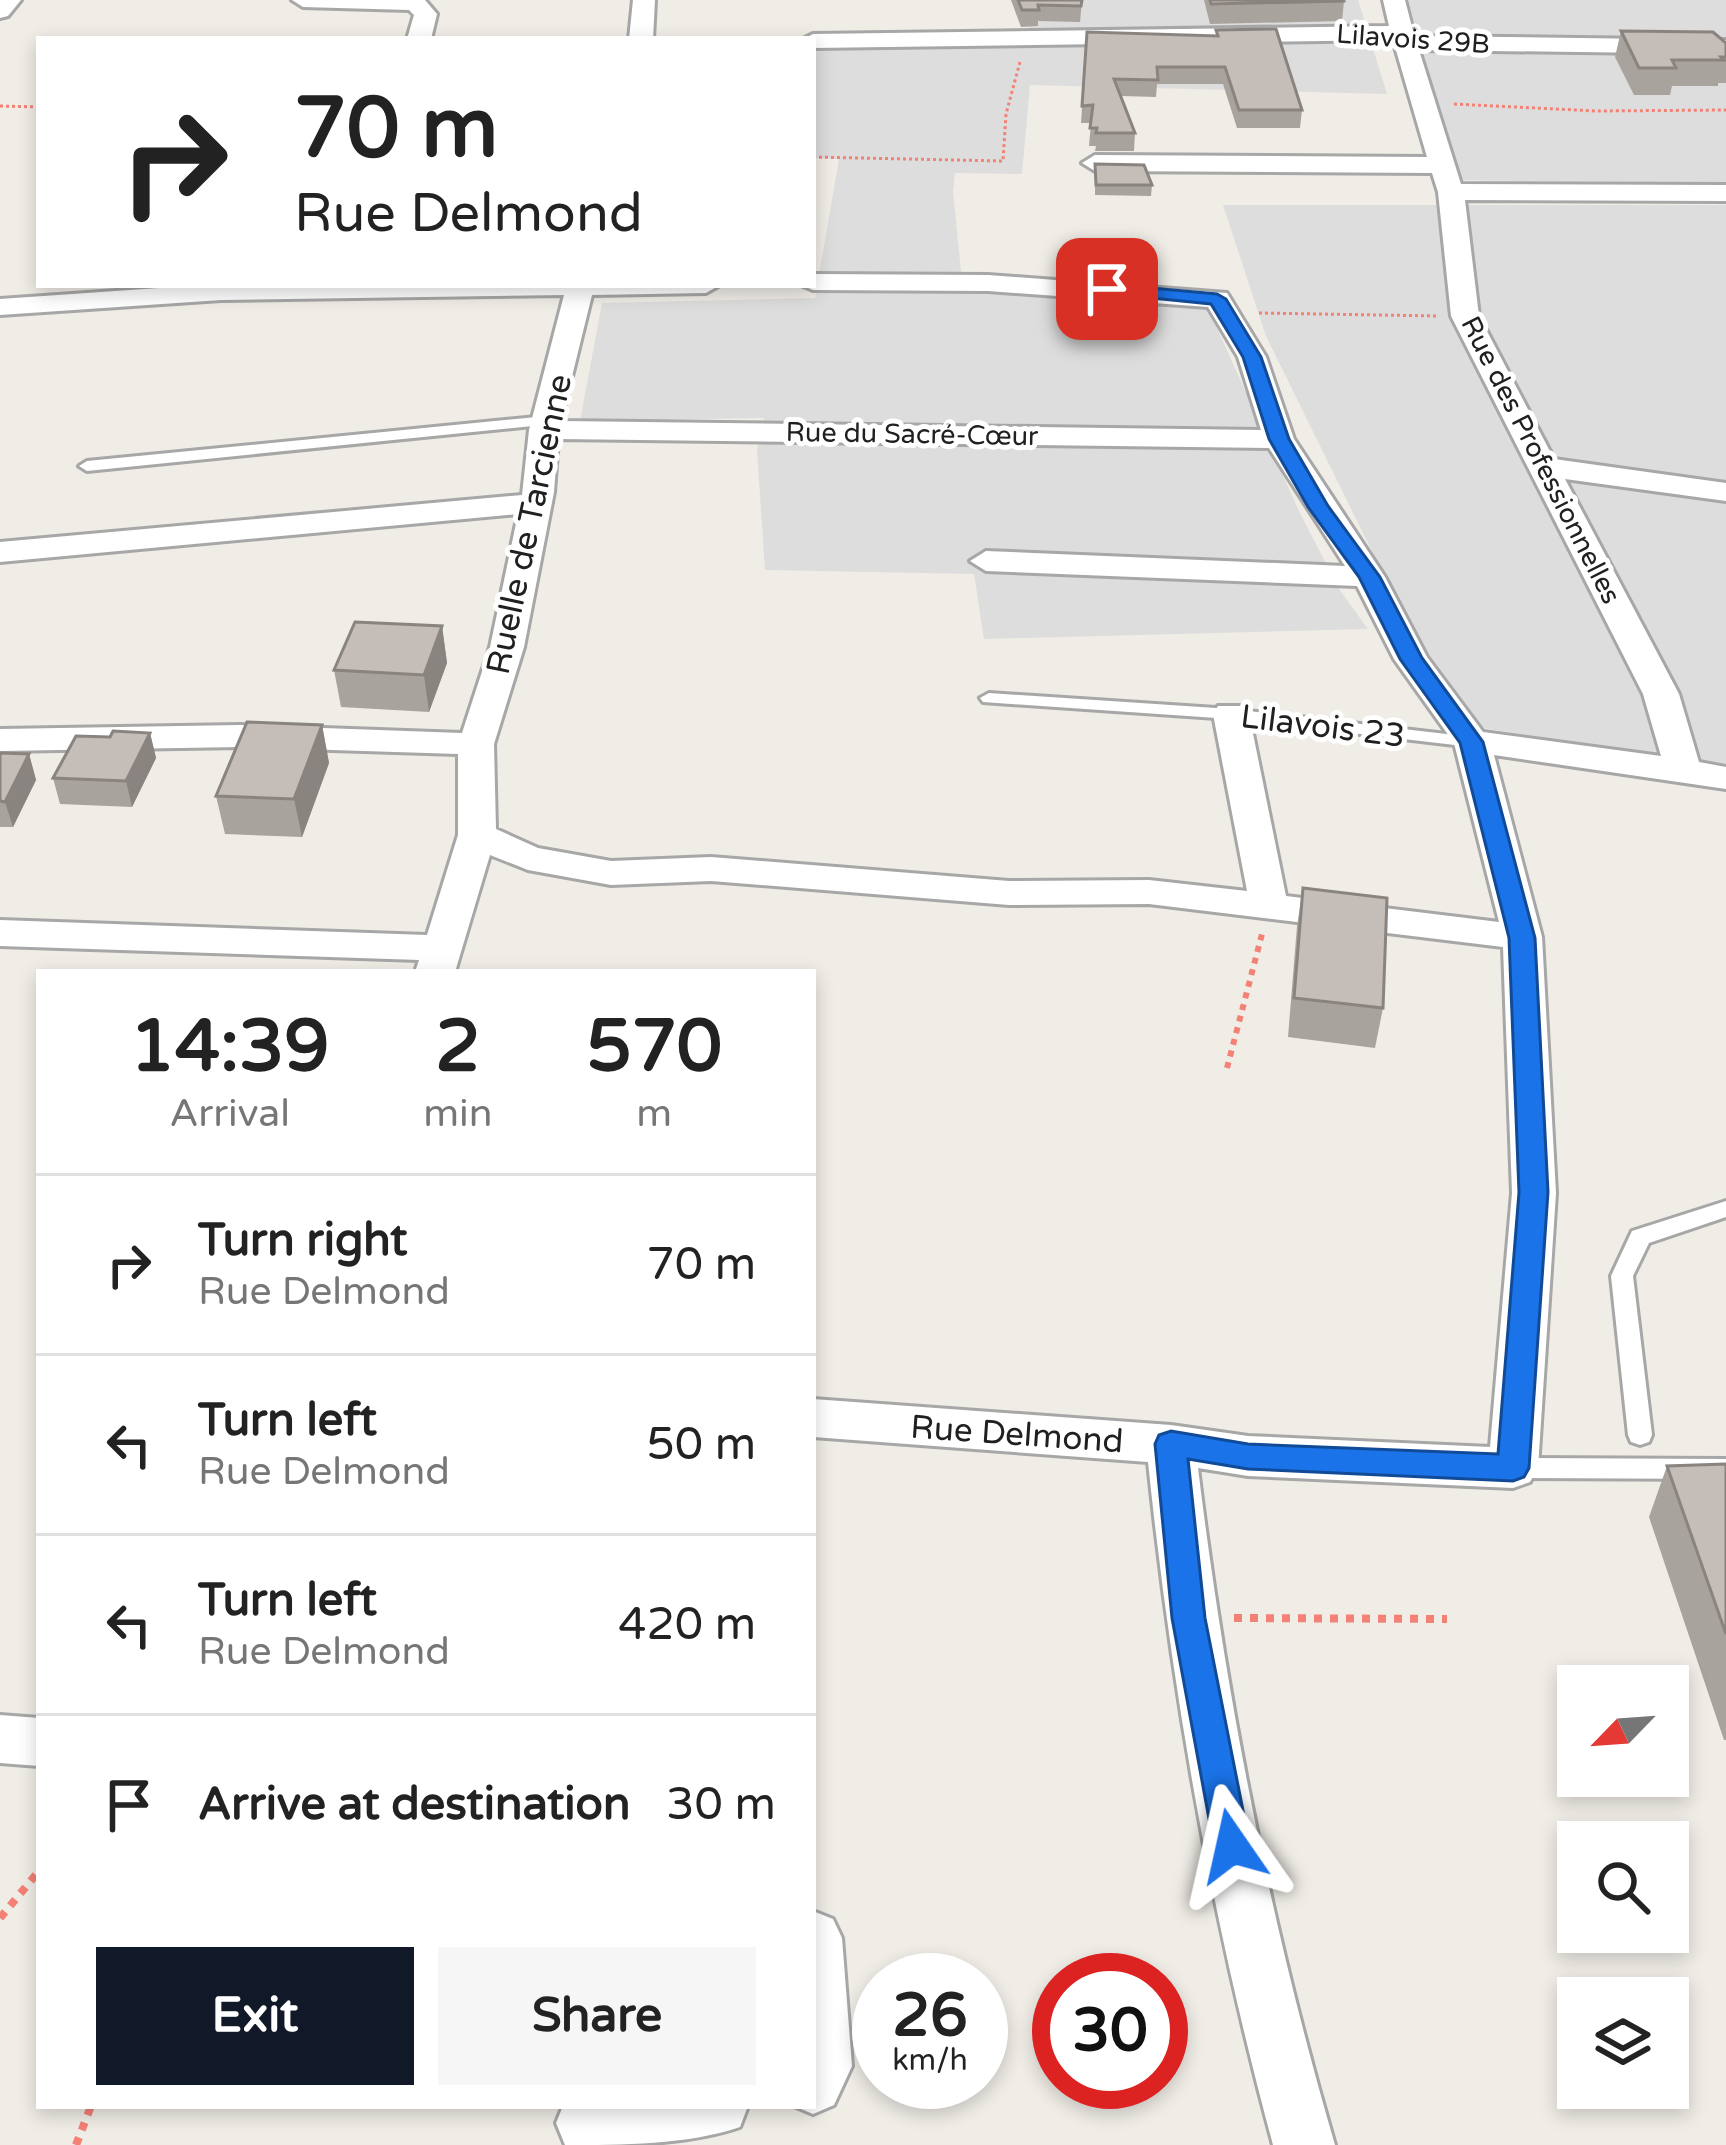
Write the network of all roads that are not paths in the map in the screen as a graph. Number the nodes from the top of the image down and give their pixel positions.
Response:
1 (10, 0) edge
2 (303, 0) edge
3 (644, 0) edge
4 (1394, 0) edge
5 (411, 2) edge
6 (0, 11) edge
7 (1401, 33) junction
8 (420, 36) edge
9 (641, 36) edge
10 (816, 41) edge
11 (1726, 47) edge
12 (1095, 163) edge
13 (1447, 179) junction
14 (1726, 193) edge
15 (816, 282) edge
16 (461, 288) edge
17 (580, 288) edge
18 (0, 307) edge
19 (545, 426) junction
20 (1279, 439) junction
21 (87, 466) dead end
22 (1539, 466) junction
23 (1726, 492) edge
24 (535, 502) junction
25 (0, 552) edge
26 (986, 561) dead end
27 (1369, 577) junction
28 (989, 698) dead end
29 (1231, 714) junction
30 (0, 740) edge
31 (1472, 742) junction
32 (476, 744) junction
33 (1683, 771) junction
34 (1726, 778) edge
35 (477, 835) junction
36 (1269, 908) junction
37 (0, 933) edge
38 (1522, 938) junction
39 (438, 960) edge
40 (1726, 1209) edge
41 (816, 1418) edge
42 (1640, 1435) dead end
43 (1171, 1444) junction
44 (1513, 1468) junction
45 (1726, 1469) edge
46 (0, 1739) edge
47 (36, 1742) edge
48 (816, 1981) edge
49 (816, 2078) edge
50 (695, 2109) edge
51 (587, 2123) dead end
52 (1304, 2145) edge

1 - 6 street
2 - 5 street
3 - 9 street
4 - 7 street, Rue des Professionnelles
5 - 8 street
7 - 10 street, Lilavois 29B
7 - 11 street, Lilavois 29B
7 - 13 street, Rue des Professionnelles
12 - 13 street
13 - 14 street
13 - 22 street, Rue des Professionnelles
15 - 20 street
16 - 18 street
17 - 19 street, Ruelle de Tarcienne
19 - 20 street, Rue du Sacré-Cœur
19 - 21 lane, Rue du Sacré-Cœur
19 - 24 street, Ruelle de Tarcienne
20 - 27 street
22 - 23 street
22 - 33 street, Rue des Professionnelles
24 - 25 street
24 - 32 street, Ruelle de Tarcienne
26 - 27 street
27 - 31 street
28 - 29 lane, Lilavois 23
29 - 31 lane, Lilavois 23
29 - 36 street
30 - 32 street
31 - 33 street, Lilavois 23
31 - 38 street
32 - 35 street, Ruelle de Tarcienne
33 - 34 street, Lilavois 23
35 - 36 street
35 - 39 street, Ruelle de Tarcienne
36 - 38 street
37 - 39 street
38 - 44 street
40 - 42 lane
41 - 43 street, Rue Delmond
43 - 44 street, Rue Delmond
43 - 52 street
44 - 45 lane
46 - 47 street
48 - 49 street
50 - 51 street

